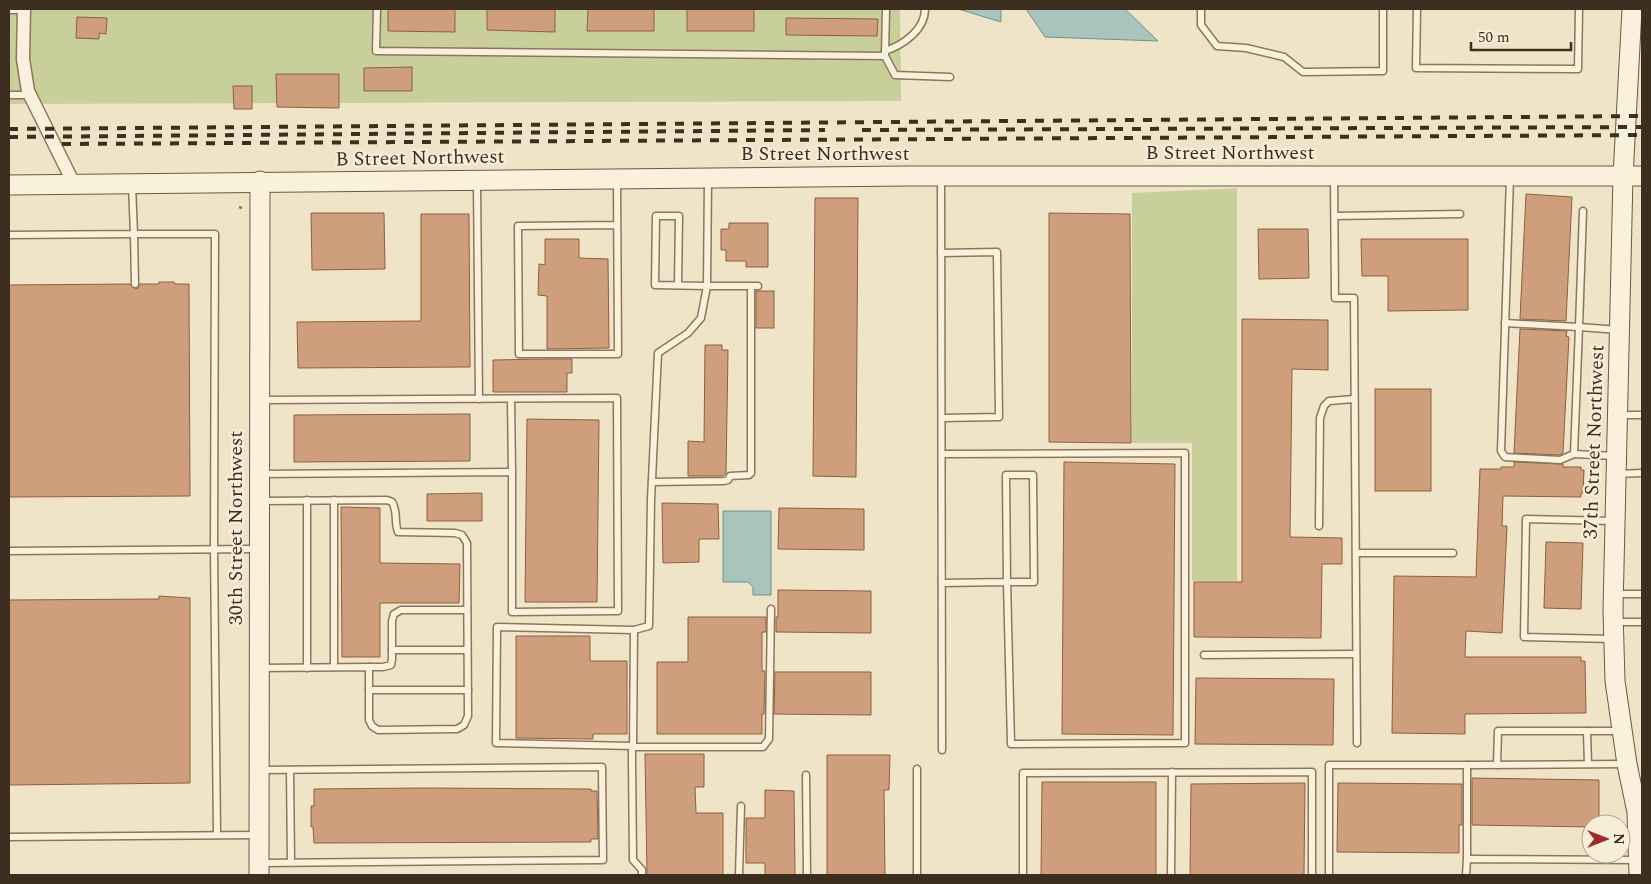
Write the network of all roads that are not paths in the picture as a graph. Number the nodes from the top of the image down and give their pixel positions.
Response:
1 (24, 9) edge
2 (377, 9) edge
3 (886, 9) edge
4 (925, 9) edge
5 (1201, 9) edge
6 (1383, 9) edge
7 (1417, 9) edge
8 (1578, 9) edge
9 (1632, 9) edge
10 (9, 10) edge
11 (885, 54) junction
12 (950, 76) dead end
13 (9, 95) edge
14 (29, 95) junction
15 (941, 176) junction
16 (1334, 176) junction
17 (1510, 176) junction
18 (1624, 176) junction
19 (1642, 176) edge
20 (618, 178) junction
21 (708, 178) junction
22 (477, 180) junction
23 (260, 181) junction
24 (132, 183) junction
25 (74, 184) junction
26 (9, 185) edge
27 (1584, 211) dead end
28 (1460, 214) dead end
29 (1335, 216) junction
30 (618, 225) junction
31 (134, 234) junction
32 (9, 235) edge
33 (941, 253) junction
34 (135, 284) dead end
35 (678, 285) junction
36 (707, 286) junction
37 (758, 286) dead end
38 (750, 287) junction
39 (1505, 323) junction
40 (1579, 328) junction
41 (1620, 330) junction
42 (479, 399) junction
43 (511, 399) junction
44 (259, 400) junction
45 (1354, 400) junction
46 (1618, 415) junction
47 (1642, 415) edge
48 (942, 418) junction
49 (942, 454) junction
50 (1574, 454) junction
51 (1616, 465) junction
52 (512, 472) junction
53 (1642, 473) edge
54 (259, 474) junction
55 (652, 482) junction
56 (307, 500) junction
57 (334, 500) junction
58 (259, 501) junction
59 (1615, 521) junction
60 (1319, 526) dead end
61 (214, 549) junction
62 (259, 549) junction
63 (9, 551) edge
64 (1356, 553) junction
65 (1453, 553) dead end
66 (1007, 582) junction
67 (942, 583) junction
68 (1613, 594) junction
69 (1642, 594) edge
70 (771, 609) dead end
71 (467, 610) junction
72 (1642, 622) edge
73 (634, 630) junction
74 (1613, 630) junction
75 (392, 650) junction
76 (467, 650) junction
77 (1356, 654) junction
78 (1204, 655) dead end
79 (334, 667) junction
80 (369, 667) junction
81 (259, 668) junction
82 (307, 668) junction
83 (369, 690) junction
84 (468, 690) junction
85 (1587, 731) junction
86 (1622, 731) junction
87 (1357, 743) dead end
88 (633, 746) junction
89 (942, 750) dead end
90 (1588, 764) junction
91 (1627, 764) junction
92 (1466, 765) junction
93 (1497, 765) junction
94 (917, 769) dead end
95 (259, 770) junction
96 (290, 770) junction
97 (1172, 772) junction
98 (806, 775) dead end
99 (741, 806) dead end
100 (1640, 832) edge
101 (217, 835) junction
102 (259, 835) junction
103 (9, 837) edge
104 (1466, 859) junction
105 (291, 862) junction
106 (1639, 867) edge
107 (259, 869) edge
108 (642, 875) edge
109 (739, 875) edge
110 (807, 875) edge
111 (917, 875) edge
112 (1023, 875) edge
113 (1172, 875) edge
114 (1312, 875) edge
115 (1329, 875) edge
116 (1466, 875) edge

1 - 10 lane
1 - 14 street
2 - 11 lane
3 - 11 lane
4 - 11 lane
5 - 6 lane
7 - 8 lane
9 - 18 street, 37th Street Northwest
11 - 12 lane
13 - 14 lane
14 - 25 street
15 - 16 street, B Street Northwest
15 - 21 street, B Street Northwest
15 - 33 lane
16 - 17 street, B Street Northwest
16 - 29 lane
17 - 18 street, B Street Northwest
17 - 39 lane
18 - 19 street, B Street Northwest
18 - 41 street, 37th Street Northwest
20 - 21 street, B Street Northwest
20 - 22 street, B Street Northwest
20 - 30 lane
21 - 36 lane
22 - 23 street, B Street Northwest
22 - 42 lane
23 - 24 street, B Street Northwest
23 - 44 street, 30th Street Northwest
24 - 25 street, B Street Northwest
24 - 31 lane
25 - 26 street, B Street Northwest
27 - 40 lane
28 - 29 lane
29 - 45 lane
30 - 30 lane
31 - 32 lane
31 - 34 lane
31 - 61 lane
33 - 48 lane
33 - 48 lane
35 - 35 lane
35 - 36 lane
36 - 38 lane
36 - 55 lane
37 - 38 lane
38 - 55 lane
39 - 40 lane
39 - 50 lane
40 - 41 lane
40 - 50 lane
41 - 46 street, 37th Street Northwest
42 - 43 lane
42 - 44 lane
43 - 52 lane
43 - 52 lane
44 - 54 street, 30th Street Northwest
45 - 60 lane
45 - 64 lane
46 - 47 lane
46 - 51 street, 37th Street Northwest
48 - 49 lane
49 - 66 lane
49 - 67 lane
50 - 51 lane
51 - 53 lane
51 - 59 street, 37th Street Northwest
52 - 54 lane
54 - 58 street, 30th Street Northwest
55 - 73 lane
56 - 57 lane
56 - 58 lane
56 - 82 lane
57 - 71 lane
57 - 79 lane
58 - 62 street, 30th Street Northwest
59 - 68 street, 37th Street Northwest
59 - 74 lane
61 - 62 lane
61 - 63 lane
61 - 101 lane
62 - 81 street, 30th Street Northwest
64 - 65 lane
64 - 77 lane
66 - 66 lane
66 - 67 lane
67 - 89 lane
68 - 69 lane
68 - 74 street, 37th Street Northwest
70 - 88 lane
71 - 75 lane
71 - 76 lane
72 - 74 lane
73 - 88 lane
73 - 88 lane
74 - 86 street, 37th Street Northwest
75 - 76 lane
75 - 80 lane
76 - 84 lane
77 - 78 lane
77 - 87 lane
79 - 80 lane
79 - 82 lane
80 - 83 lane
81 - 82 lane
81 - 95 street, 30th Street Northwest
83 - 84 lane
83 - 84 lane
85 - 86 lane
85 - 90 lane
85 - 93 lane
86 - 91 street, 37th Street Northwest
88 - 108 lane
90 - 91 lane
90 - 93 lane
91 - 100 street, 37th Street Northwest
92 - 93 lane
92 - 104 lane
92 - 115 lane
94 - 111 lane
95 - 96 lane
95 - 102 street, 30th Street Northwest
96 - 105 lane
96 - 105 lane
97 - 112 lane
97 - 113 lane
97 - 114 lane
98 - 110 lane
99 - 109 lane
100 - 106 street, 37th Street Northwest
101 - 102 lane
101 - 103 lane
102 - 107 street, 30th Street Northwest
104 - 106 lane
104 - 116 lane
105 - 107 lane

